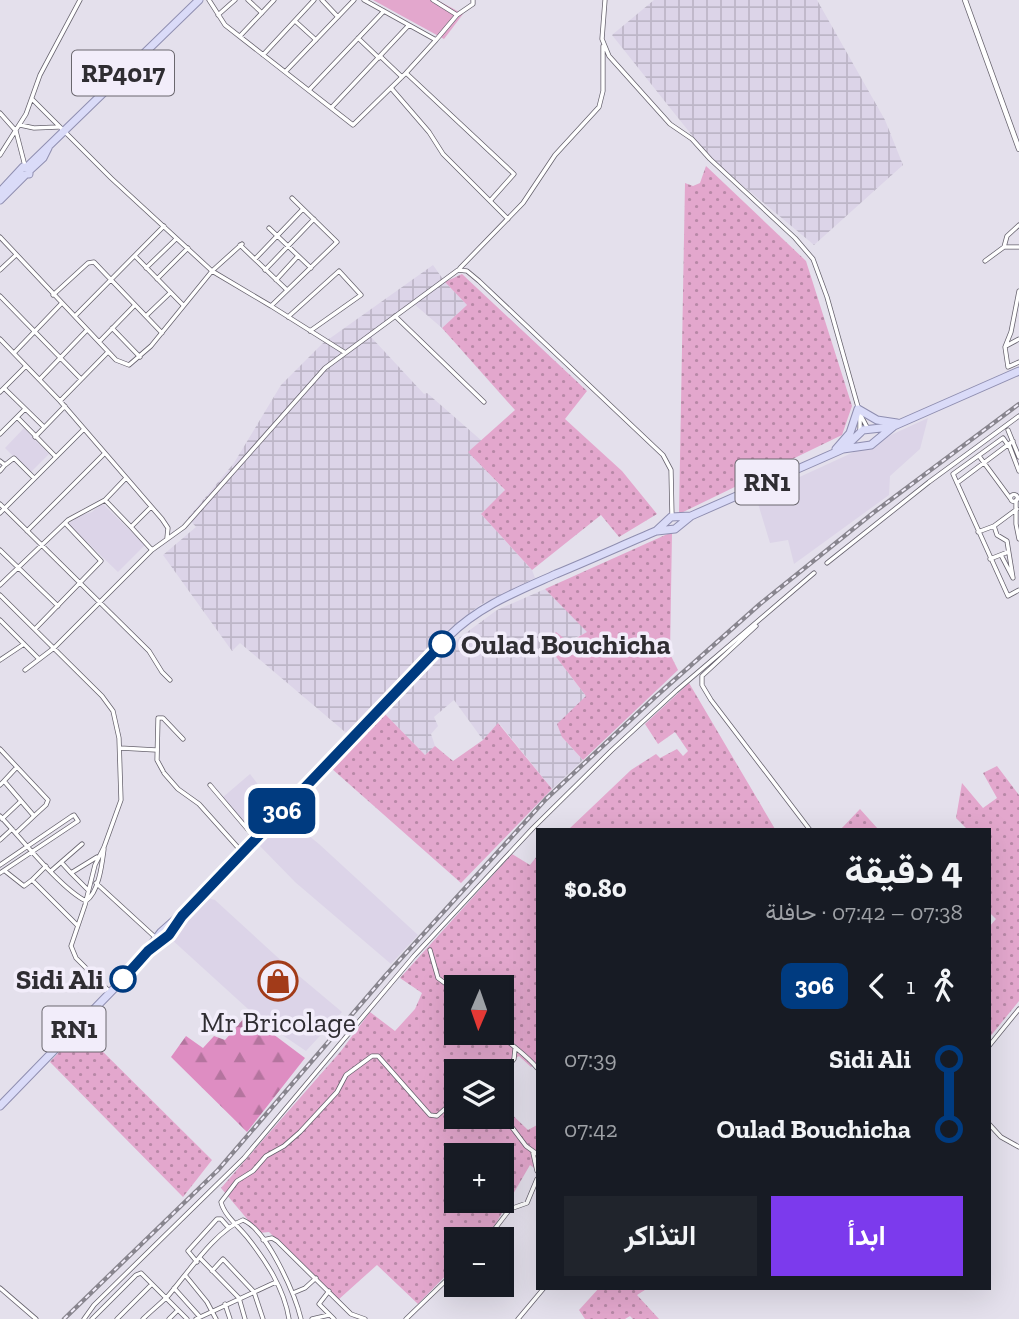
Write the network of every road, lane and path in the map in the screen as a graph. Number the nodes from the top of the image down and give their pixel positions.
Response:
1 (80, 0) edge
2 (199, 0) edge
3 (209, 0) edge
4 (234, 0) edge
5 (248, 0) edge
6 (274, 0) edge
7 (314, 0) edge
8 (322, 0) edge
9 (354, 0) edge
10 (364, 0) edge
11 (433, 0) edge
12 (473, 0) edge
13 (605, 0) edge
14 (965, 0) edge
15 (384, 11) junction
16 (262, 13) junction
17 (218, 15) junction
18 (457, 15) junction
19 (338, 17) junction
20 (295, 21) junction
21 (409, 25) junction
22 (240, 36) junction
23 (358, 38) junction
24 (316, 40) junction
25 (436, 40) junction
26 (603, 44) junction
27 (263, 55) junction
28 (379, 57) junction
29 (286, 71) junction
30 (404, 75) junction
31 (391, 88) junction
32 (310, 89) junction
33 (32, 99) junction
34 (332, 107) junction
35 (0, 113) edge
36 (20, 125) junction
37 (61, 129) junction
38 (16, 131) junction
39 (1019, 149) edge
40 (0, 155) edge
41 (26, 170) junction
42 (0, 192) edge
43 (292, 198) dead end
44 (0, 200) edge
45 (490, 201) junction
46 (303, 209) junction
47 (314, 219) junction
48 (508, 219) junction
49 (1019, 225) edge
50 (164, 226) junction
51 (269, 228) dead end
52 (277, 236) junction
53 (0, 237) edge
54 (176, 239) junction
55 (288, 246) junction
56 (1004, 247) junction
57 (1019, 247) edge
58 (188, 248) junction
59 (16, 255) junction
60 (135, 256) junction
61 (298, 256) junction
62 (255, 259) junction
63 (985, 261) dead end
64 (146, 268) junction
65 (311, 268) junction
66 (0, 270) edge
67 (265, 270) junction
68 (458, 270) junction
69 (212, 271) junction
70 (157, 279) junction
71 (113, 280) junction
72 (276, 280) junction
73 (287, 291) junction
74 (1019, 291) edge
75 (170, 293) junction
76 (52, 295) junction
77 (0, 296) edge
78 (61, 304) junction
79 (135, 305) junction
80 (183, 305) junction
81 (271, 306) junction
82 (75, 316) junction
83 (146, 316) junction
84 (395, 316) junction
85 (288, 317) junction
86 (112, 328) junction
87 (87, 330) junction
88 (35, 331) junction
89 (310, 331) junction
90 (162, 333) junction
91 (0, 339) edge
92 (1019, 339) edge
93 (99, 342) junction
94 (1006, 346) junction
95 (108, 352) junction
96 (345, 352) junction
97 (14, 353) junction
98 (140, 356) junction
99 (60, 358) junction
100 (1019, 362) edge
101 (26, 366) junction
102 (1009, 367) junction
103 (1019, 371) edge
104 (1007, 376) junction
105 (81, 379) junction
106 (39, 380) junction
107 (2, 390) edge
108 (60, 401) junction
109 (484, 402) dead end
110 (65, 406) junction
111 (25, 409) junction
112 (859, 412) junction
113 (1019, 416) edge
114 (17, 418) junction
115 (898, 425) junction
116 (44, 427) junction
117 (84, 429) junction
118 (870, 430) junction
119 (1008, 430) dead end
120 (0, 434) edge
121 (860, 434) junction
122 (35, 437) junction
123 (875, 440) junction
124 (1010, 444) junction
125 (863, 445) junction
126 (843, 449) junction
127 (834, 453) junction
128 (104, 454) junction
129 (979, 456) junction
130 (56, 457) junction
131 (1019, 457) edge
132 (0, 461) edge
133 (984, 463) junction
134 (5, 465) junction
135 (0, 471) edge
136 (1019, 471) edge
137 (34, 478) junction
138 (126, 478) junction
139 (957, 483) junction
140 (1017, 496) edge
141 (105, 500) junction
142 (0, 504) edge
143 (151, 507) junction
144 (4, 508) junction
145 (1017, 509) junction
146 (0, 513) edge
147 (673, 522) junction
148 (65, 523) junction
149 (994, 526) junction
150 (131, 527) junction
151 (27, 531) junction
152 (978, 532) junction
153 (167, 538) junction
154 (1019, 540) edge
155 (41, 545) junction
156 (0, 550) edge
157 (152, 550) junction
158 (1009, 552) junction
159 (1001, 555) junction
160 (990, 559) junction
161 (827, 563) dead end
162 (17, 568) junction
163 (814, 573) dead end
164 (80, 584) junction
165 (0, 585) edge
166 (1019, 590) edge
167 (0, 595) edge
168 (99, 603) junction
169 (58, 606) junction
170 (0, 620) edge
171 (756, 626) dead end
172 (34, 629) junction
173 (24, 644) junction
174 (54, 648) junction
175 (39, 659) junction
176 (0, 660) edge
177 (25, 670) dead end
178 (170, 680) dead end
179 (183, 739) dead end
180 (120, 748) junction
181 (0, 749) edge
182 (156, 750) junction
183 (17, 767) junction
184 (2, 783) edge
185 (209, 785) dead end
186 (21, 801) junction
187 (34, 816) junction
188 (1, 817) edge
189 (809, 828) edge
190 (14, 831) junction
191 (256, 838) junction
192 (0, 840) edge
193 (82, 844) dead end
194 (28, 846) junction
195 (104, 847) junction
196 (33, 852) junction
197 (242, 852) junction
198 (98, 857) junction
199 (61, 862) junction
200 (0, 865) edge
201 (46, 866) junction
202 (51, 871) junction
203 (2, 872) edge
204 (71, 873) junction
205 (32, 880) junction
206 (96, 883) junction
207 (88, 890) junction
208 (86, 901) junction
209 (77, 925) junction
210 (158, 940) junction
211 (430, 950) dead end
212 (444, 982) edge
213 (110, 991) junction
214 (1019, 1009) edge
215 (991, 1044) edge
216 (511, 1045) edge
217 (514, 1048) junction
218 (514, 1059) edge
219 (536, 1067) edge
220 (0, 1106) edge
221 (444, 1110) edge
222 (991, 1126) edge
223 (513, 1129) edge
224 (1019, 1147) edge
225 (532, 1151) junction
226 (536, 1153) edge
227 (536, 1161) edge
228 (536, 1182) edge
229 (236, 1223) junction
230 (496, 1227) edge
231 (229, 1228) junction
232 (263, 1240) junction
233 (199, 1260) junction
234 (212, 1270) junction
235 (186, 1275) junction
236 (316, 1278) junction
237 (276, 1282) junction
238 (444, 1283) edge
239 (152, 1284) junction
240 (2, 1289) edge
241 (174, 1289) junction
242 (542, 1290) edge
243 (329, 1291) junction
244 (254, 1292) junction
245 (293, 1293) junction
246 (165, 1298) junction
247 (239, 1298) junction
248 (225, 1304) junction
249 (178, 1310) junction
250 (212, 1310) junction
251 (351, 1314) junction
252 (329, 1315) junction
253 (119, 1318) edge
254 (198, 1318) edge
255 (318, 1318) edge
256 (36, 1319) edge
257 (85, 1319) edge
258 (92, 1319) edge
259 (143, 1319) edge
260 (169, 1319) edge
261 (187, 1319) edge
262 (216, 1319) edge
263 (230, 1319) edge
264 (245, 1319) edge
265 (263, 1319) edge
266 (289, 1319) edge
267 (300, 1319) edge
268 (312, 1319) edge
269 (334, 1319) edge
270 (346, 1319) edge
271 (365, 1319) edge
272 (407, 1319) edge
273 (518, 1319) edge

1 - 33 street
2 - 37 main road, RP4017
3 - 17 street
4 - 17 street
5 - 16 street
6 - 16 street
7 - 20 street
8 - 19 street
9 - 19 street
10 - 15 street
11 - 18 street
12 - 18 street
13 - 26 street
14 - 39 street
15 - 21 street
15 - 23 street
16 - 22 street
17 - 22 street
18 - 25 street
19 - 24 street
20 - 24 street
20 - 27 street
21 - 25 street
21 - 28 street
22 - 27 street
23 - 28 street
23 - 32 street
24 - 29 street
25 - 30 street
26 - 48 street
26 - 112 street
27 - 29 street
28 - 30 street
28 - 34 street
29 - 32 street
30 - 31 street
30 - 45 street
31 - 34 street
31 - 45 street
32 - 34 street
33 - 36 street
33 - 37 street
35 - 38 street
36 - 37 street
36 - 38 street
37 - 41 main road, RP4017
37 - 50 street
38 - 40 street
38 - 41 street
41 - 42 main road, RP4017
41 - 44 main road, RP4017
43 - 46 street
45 - 48 street
46 - 47 street
46 - 52 street
47 - 55 street
47 - 65 street
48 - 68 street
49 - 56 street
50 - 54 street
50 - 60 street
51 - 52 street
52 - 55 street
52 - 62 street
53 - 59 street
54 - 58 street
54 - 64 street
55 - 61 street
55 - 67 street
56 - 57 street
56 - 63 street
58 - 69 street
58 - 70 street
59 - 66 street
59 - 76 street
60 - 64 street
60 - 71 street
61 - 65 street
61 - 72 street
62 - 67 street
62 - 69 street
64 - 70 street
65 - 73 street
67 - 72 street
68 - 84 street
68 - 147 street
69 - 80 street
69 - 81 street
70 - 75 street
71 - 76 street
71 - 79 street
71 - 82 street
72 - 73 street
73 - 81 street
74 - 94 street
75 - 80 street
75 - 83 street
76 - 78 street
77 - 88 street
78 - 82 street
78 - 88 street
79 - 83 street
79 - 86 street
80 - 90 street
81 - 85 street
82 - 87 street
83 - 90 street
84 - 96 street
84 - 109 street
85 - 89 street
85 - 89 street
86 - 93 street
86 - 98 street
87 - 93 street
87 - 99 street
88 - 97 street
88 - 99 street
89 - 96 street
90 - 98 street
91 - 97 street
92 - 94 street
93 - 95 street
94 - 102 street
95 - 98 street
95 - 105 street
96 - 153 street
97 - 101 street
99 - 105 street
99 - 106 street
100 - 102 street
101 - 106 street
101 - 107 street
102 - 104 street
103 - 104 main road
104 - 115 main road
105 - 108 street
106 - 108 street
107 - 111 street
108 - 110 street
110 - 116 street
110 - 117 street
111 - 114 street
111 - 116 street
112 - 115 main road
112 - 118 street
112 - 121 street
112 - 127 main road
113 - 161 street
114 - 120 street
114 - 122 street
115 - 118 main road
115 - 123 main road
116 - 122 street
117 - 128 street
117 - 130 street
118 - 121 main road
118 - 123 main road
119 - 124 street
121 - 125 main road
121 - 126 main road, RN1
122 - 130 street
123 - 125 main road
124 - 129 street
124 - 131 street
124 - 133 street
124 - 136 street
125 - 126 main road, RN1
126 - 127 main road, RN1
127 - 147 main road, RN1
128 - 138 street
128 - 151 street
129 - 133 street
129 - 139 street
130 - 137 street
132 - 134 street
133 - 139 street
133 - 140 street
134 - 135 street
134 - 137 street
137 - 144 street
138 - 141 street
138 - 143 street
139 - 152 street
140 - 145 street
141 - 148 street
141 - 150 street
142 - 144 street
143 - 150 street
143 - 153 street
144 - 146 street
144 - 151 street
145 - 149 street
145 - 154 street
147 - 191 main road, RN1
148 - 155 street
148 - 164 street
149 - 152 street
149 - 158 street
150 - 157 street
151 - 155 street
152 - 160 street
153 - 157 street
155 - 162 street
155 - 164 street
156 - 162 street
157 - 168 street
158 - 159 street
158 - 159 street
159 - 160 street
160 - 166 street
162 - 165 street
162 - 169 street
163 - 257 street
164 - 168 street
164 - 169 street
167 - 172 street
168 - 174 street
168 - 178 street
169 - 172 street
170 - 173 street
171 - 189 street
172 - 174 street
173 - 175 street
173 - 176 street
174 - 175 street
174 - 180 street
175 - 177 street
179 - 182 street
180 - 182 street
180 - 195 street
181 - 183 street
182 - 197 street
183 - 184 street
183 - 187 street
184 - 186 street
185 - 191 street
186 - 187 street
186 - 188 street
187 - 190 street
188 - 190 street
190 - 192 street
190 - 194 street
191 - 197 main road, RN1
193 - 199 street
194 - 196 street
194 - 196 street
194 - 200 street
195 - 198 street
195 - 206 street
196 - 201 street
196 - 203 street
197 - 210 main road, RN1
198 - 204 street
198 - 207 street
199 - 202 street
199 - 204 street
201 - 202 street
201 - 205 street
202 - 208 street
203 - 205 street
204 - 207 street
205 - 209 street
206 - 208 street
206 - 210 street
207 - 208 street
208 - 209 street
209 - 213 street
210 - 213 main road, RN1
211 - 212 street
213 - 220 main road, RN1
214 - 215 street
216 - 217 street
217 - 218 street
217 - 219 street
221 - 229 street
222 - 224 street
223 - 225 street
225 - 226 street
225 - 227 street
228 - 230 street
229 - 231 street
229 - 232 street
229 - 237 street
231 - 233 street
231 - 233 street
232 - 236 street
232 - 245 street
233 - 234 street
233 - 235 street
234 - 244 street
234 - 247 street
235 - 241 street
235 - 250 street
236 - 243 street
236 - 245 street
237 - 244 street
237 - 266 street
238 - 272 street
239 - 246 street
239 - 253 street
239 - 258 street
240 - 256 street
241 - 246 street
241 - 254 street
242 - 273 street
243 - 251 street
243 - 252 street
244 - 247 street
244 - 265 street
245 - 267 street
246 - 249 street
246 - 259 street
247 - 248 street
247 - 264 street
248 - 250 street
248 - 263 street
249 - 260 street
249 - 261 street
250 - 254 street
250 - 262 street
251 - 270 street
251 - 271 street
252 - 255 street
252 - 269 street
255 - 268 street

